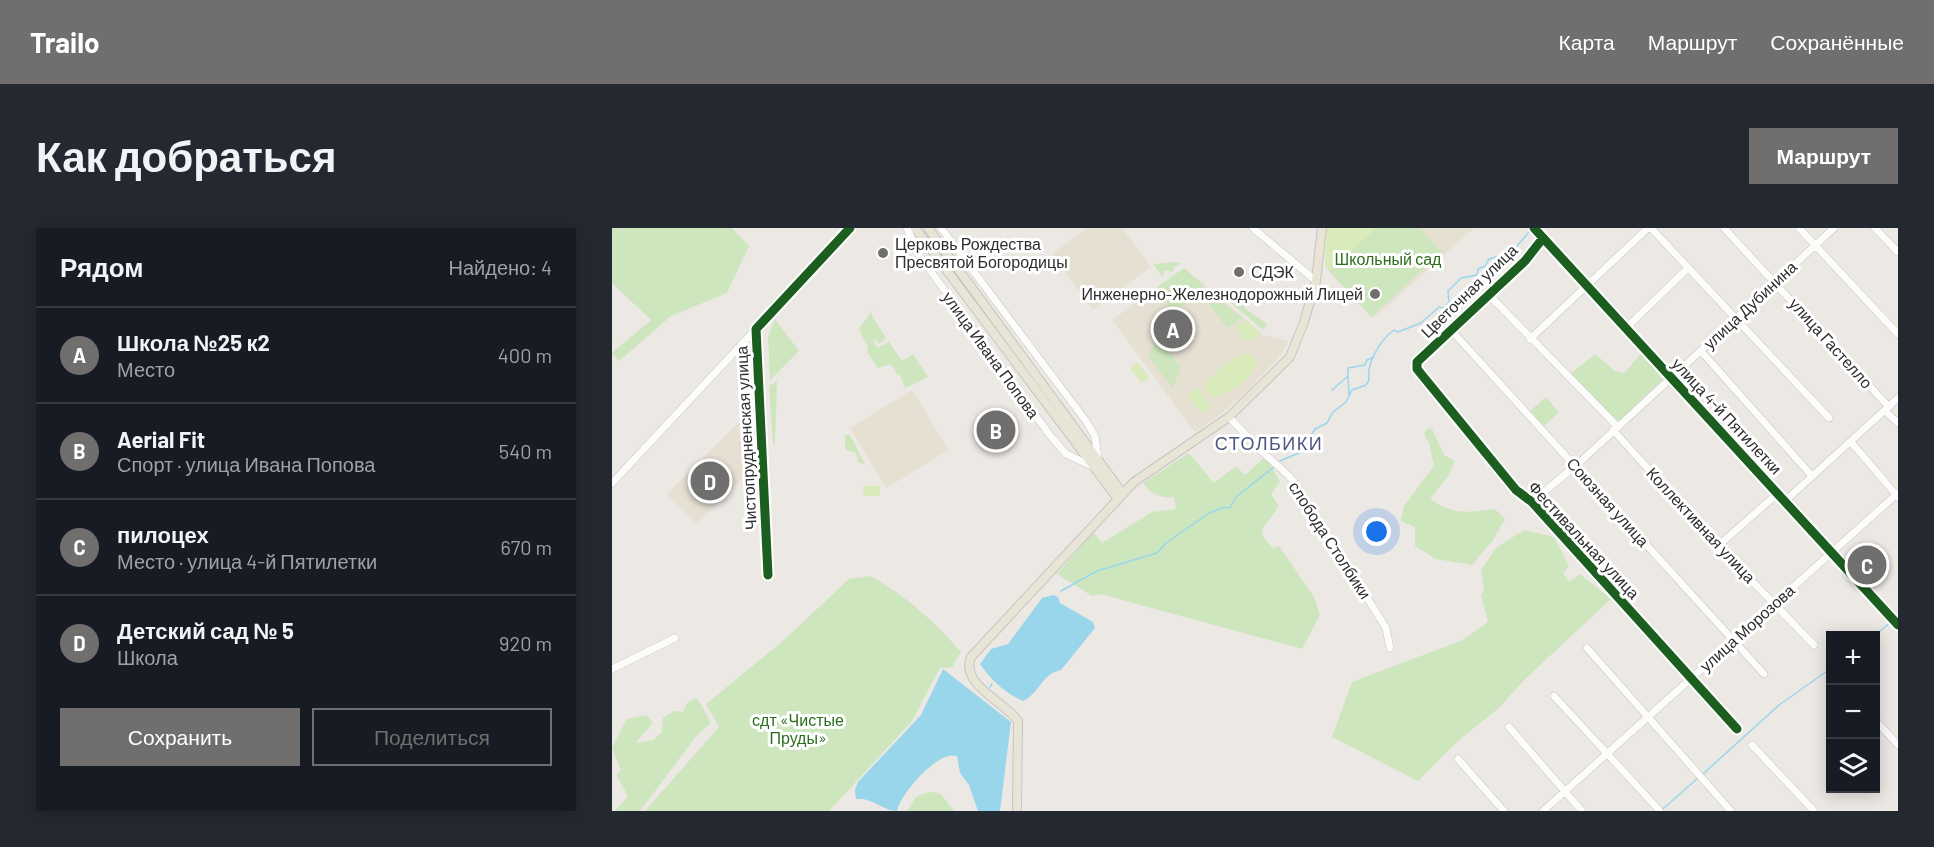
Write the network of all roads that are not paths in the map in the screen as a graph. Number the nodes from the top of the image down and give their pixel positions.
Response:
1 (850, 228) edge
2 (907, 228) edge
3 (915, 228) edge
4 (928, 228) edge
5 (941, 228) edge
6 (1253, 228) edge
7 (1322, 228) edge
8 (1534, 228) edge
9 (1650, 228) edge
10 (1724, 228) edge
11 (1799, 228) edge
12 (1834, 228) edge
13 (1875, 228) edge
14 (1543, 238) junction
15 (1815, 245) junction
16 (1898, 252) edge
17 (1688, 268) junction
18 (1316, 281) junction
19 (1776, 282) junction
20 (1586, 285) junction
21 (1489, 295) junction
22 (1735, 318) junction
23 (1626, 327) junction
24 (756, 329) junction
25 (1452, 331) junction
26 (1898, 334) edge
27 (1530, 339) junction
28 (1701, 351) junction
29 (1416, 366) joint
30 (1671, 376) junction
31 (1898, 398) edge
32 (1887, 409) junction
33 (1229, 417) junction
34 (1829, 418) dead end
35 (1898, 423) edge
36 (1615, 428) junction
37 (1851, 442) junction
38 (1095, 462) junction
39 (1575, 465) junction
40 (1812, 476) junction
41 (612, 483) edge
42 (1778, 493) junction
43 (1897, 495) edge
44 (1121, 497) junction
45 (1785, 501) junction
46 (1532, 502) junction
47 (1718, 546) junction
48 (1831, 552) junction
49 (768, 575) dead end
50 (1775, 603) junction
51 (1898, 625) edge
52 (675, 638) dead end
53 (1734, 640) junction
54 (1814, 645) dead end
55 (1390, 648) dead end
56 (1587, 648) dead end
57 (612, 669) edge
58 (1764, 674) dead end
59 (1692, 678) junction
60 (1554, 696) dead end
61 (1648, 717) junction
62 (1880, 726) edge
63 (1509, 727) dead end
64 (1737, 729) dead end
65 (1752, 745) dead end
66 (1898, 745) edge
67 (1607, 755) junction
68 (1458, 759) dead end
69 (1565, 791) junction
70 (1658, 809) edge
71 (1017, 811) edge
72 (1504, 811) edge
73 (1543, 811) edge
74 (1582, 811) edge
75 (1731, 811) edge
76 (1814, 811) edge

1 - 24 street, Чистопрудненская улица
2 - 38 street, улица Ивана Попова
3 - 38 main road, улица Ивана Попова
4 - 38 main road, улица Ивана Попова
5 - 38 street, улица Ивана Попова
6 - 18 street
7 - 18 main road
8 - 14 street, улица 4-й Пятилетки
9 - 17 street
9 - 20 street
10 - 19 street, улица Гастелло
11 - 15 street
12 - 15 street, улица Дубинина
13 - 16 street
14 - 20 street, улица 4-й Пятилетки
14 - 21 street, Цветочная улица
15 - 19 street, улица Дубинина
15 - 26 street
17 - 22 street
17 - 23 street
18 - 33 main road
19 - 22 street, улица Дубинина
19 - 32 street, улица Гастелло
20 - 23 street, улица 4-й Пятилетки
20 - 27 street
21 - 25 street, Цветочная улица
21 - 27 street, Коллективная улица
22 - 28 street, улица Дубинина
22 - 34 street
23 - 30 street, улица 4-й Пятилетки
24 - 41 street
24 - 49 street, Чистопрудненская улица
25 - 29 street, Цветочная улица
25 - 39 street, Союзная улица
27 - 36 street, Коллективная улица
28 - 30 street, улица Дубинина
28 - 40 street
29 - 46 street, Фестивальная улица
30 - 36 street, улица Дубинина
30 - 42 street, улица 4-й Пятилетки
31 - 32 street
32 - 35 street, улица Гастелло
32 - 37 street
33 - 44 main road
33 - 55 street, слобода Столбики
36 - 39 street, улица Дубинина
36 - 47 street, Коллективная улица
37 - 40 street
37 - 43 street
38 - 44 main road, улица Ивана Попова
39 - 46 street, улица Дубинина
39 - 53 street, Союзная улица
40 - 45 street
42 - 45 street, улица 4-й Пятилетки
42 - 47 street
43 - 48 street, улица Морозова
44 - 71 main road
45 - 48 street, улица 4-й Пятилетки
46 - 59 street, Фестивальная улица
47 - 50 street, Коллективная улица
48 - 50 street, улица Морозова
48 - 51 street, улица 4-й Пятилетки
50 - 53 street, улица Морозова
50 - 54 street, Коллективная улица
52 - 57 street
53 - 58 street, Союзная улица
53 - 59 street, улица Морозова
56 - 61 street
59 - 61 street, улица Морозова
59 - 64 street, Фестивальная улица
60 - 67 street
61 - 67 street, улица Морозова
61 - 75 street
62 - 66 street
63 - 69 street
65 - 76 street
67 - 69 street, улица Морозова
67 - 70 street
68 - 72 street
69 - 73 street, улица Морозова
69 - 74 street

